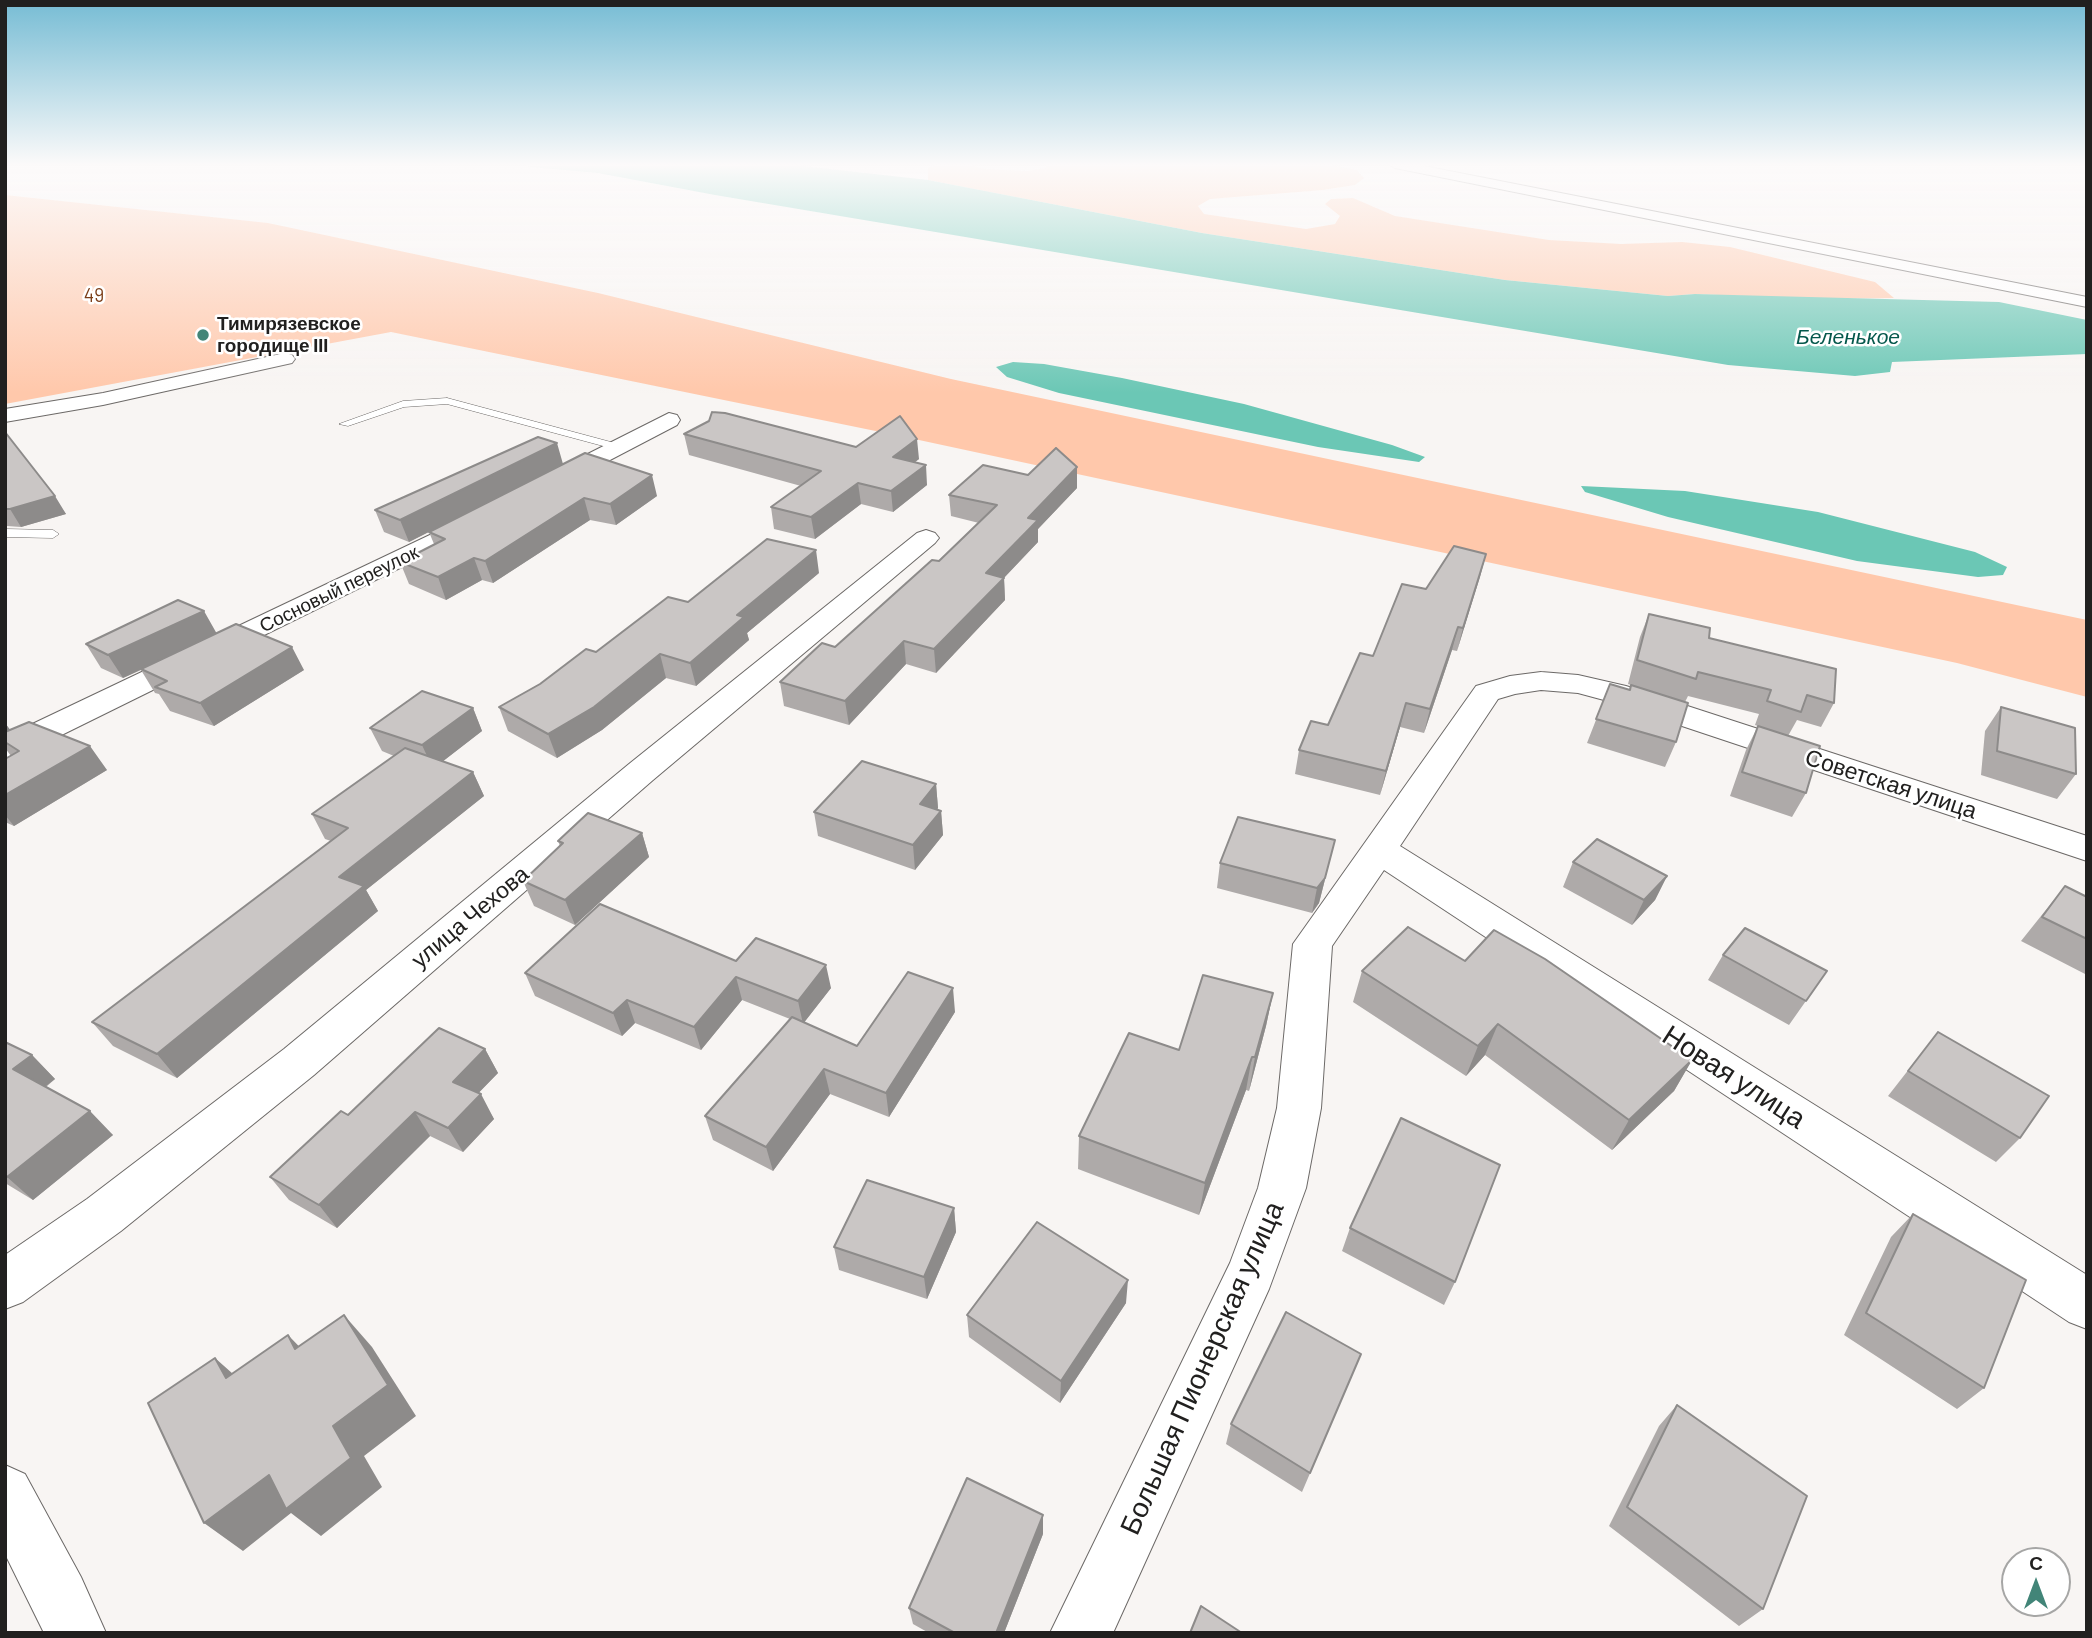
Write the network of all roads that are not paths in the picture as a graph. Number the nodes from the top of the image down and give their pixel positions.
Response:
1 (1778, 240) edge
2 (2087, 302) edge
3 (285, 359) dead end
4 (5, 416) edge
5 (669, 420) dead end
6 (344, 425) dead end
7 (618, 447) junction
8 (534, 491) edge
9 (498, 509) edge
10 (5, 533) edge
11 (53, 534) dead end
12 (926, 538) dead end
13 (1615, 693) joint
14 (5, 750) edge
15 (2087, 849) edge
16 (1380, 850) junction
17 (5, 1286) edge
18 (2087, 1304) edge
19 (5, 1494) edge
20 (75, 1633) edge
21 (1081, 1633) edge

1 - 2 street
3 - 4 street
5 - 7 street
6 - 7 lane
7 - 8 street
9 - 14 street, Сосновый переулок
10 - 11 lane
12 - 17 street, улица Чехова
13 - 15 street, Советская улица
13 - 16 street, Большая Пионерская улица
16 - 18 street, Новая улица
16 - 21 street, Большая Пионерская улица
19 - 20 street

